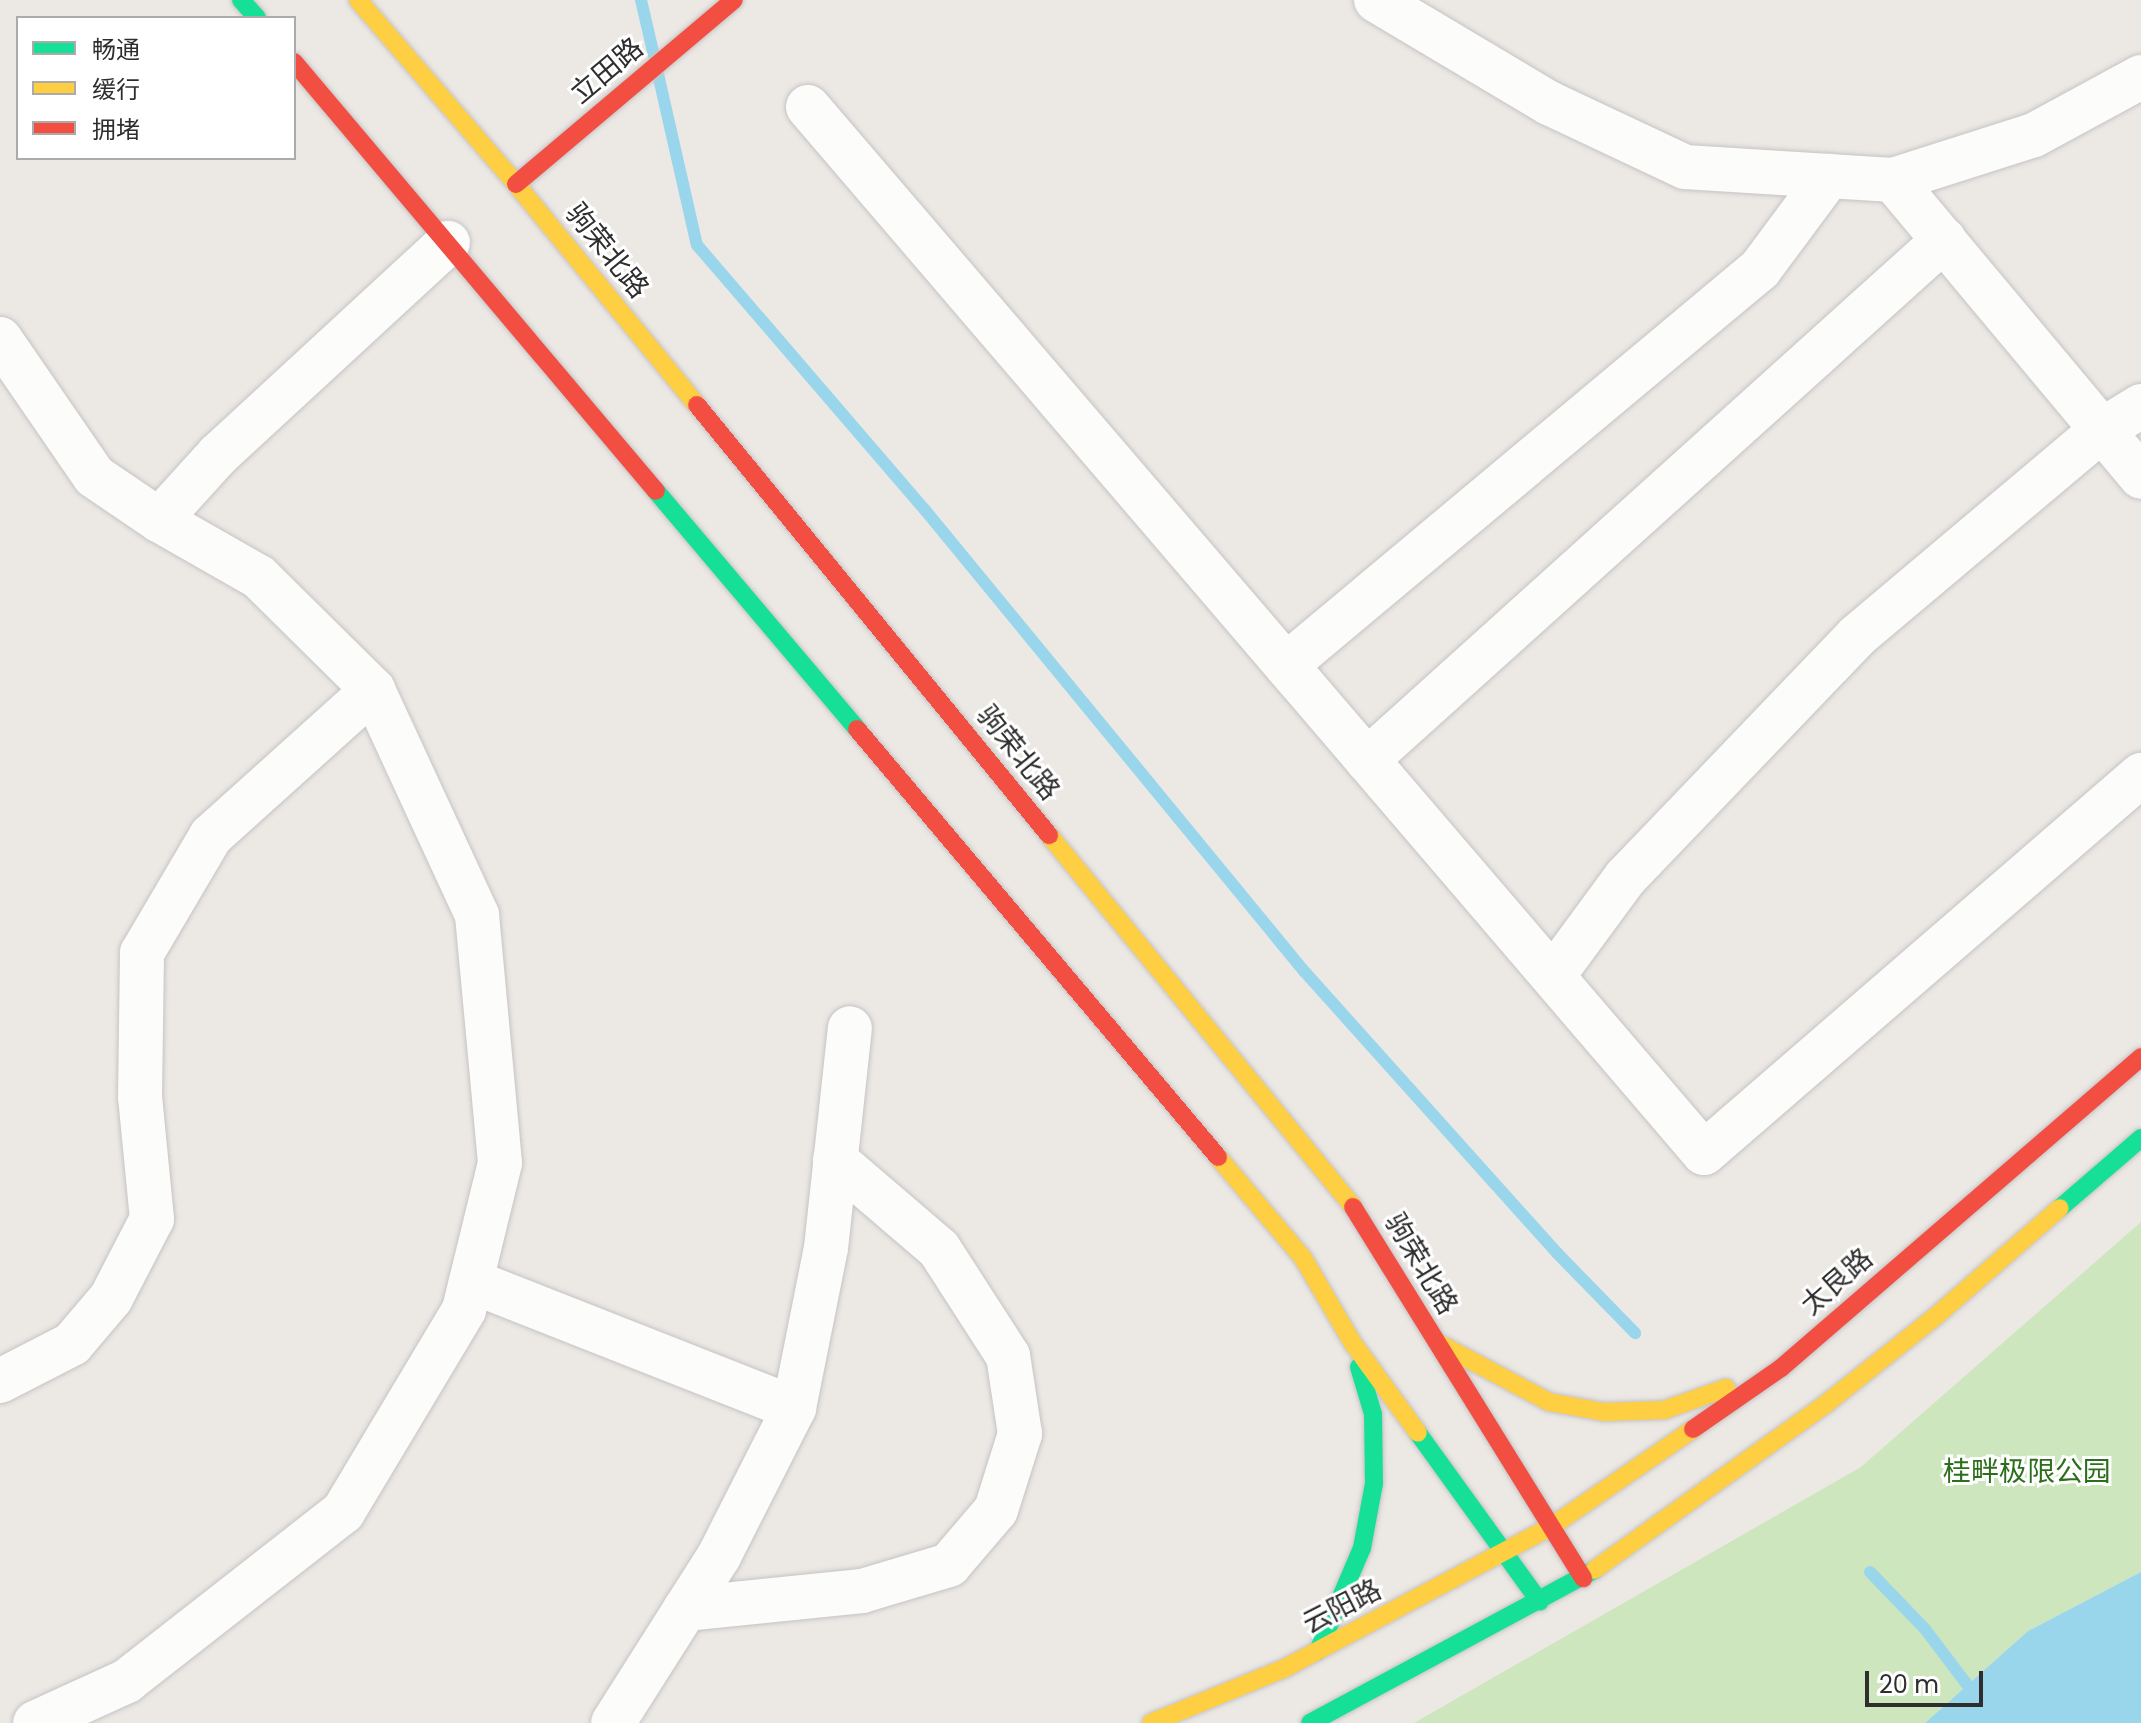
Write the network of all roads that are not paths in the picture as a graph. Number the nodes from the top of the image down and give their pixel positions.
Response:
1 (241, 0) edge
2 (358, 0) edge
3 (734, 0) edge
4 (1376, 0) edge
5 (255, 16) edge
6 (296, 64) edge
7 (2141, 77) edge
8 (808, 107) dead end
9 (1829, 176) junction
10 (1893, 180) junction
11 (516, 184) junction
12 (1944, 240) junction
13 (448, 243) junction
14 (0, 339) edge
15 (2141, 406) edge
16 (2102, 430) junction
17 (2141, 477) edge
18 (159, 520) junction
19 (1286, 665) junction
20 (373, 690) junction
21 (1367, 760) junction
22 (2141, 775) edge
23 (1553, 976) junction
24 (850, 1028) dead end
25 (2141, 1057) edge
26 (2141, 1138) edge
27 (835, 1160) junction
28 (471, 1281) junction
29 (1352, 1342) junction
30 (1436, 1342) junction
31 (1781, 1368) junction
32 (0, 1381) edge
33 (794, 1408) junction
34 (1552, 1526) junction
35 (1503, 1554) junction
36 (1583, 1578) junction
37 (1547, 1598) junction
38 (685, 1609) junction
39 (1564, 1613) dead end
40 (1318, 1651) junction
41 (35, 1723) edge
42 (613, 1723) edge
43 (1151, 1723) edge
44 (1310, 1723) edge

1 - 5 main road
2 - 11 main road, 驹荣北路
3 - 11 main road, 立田路
4 - 9 street
6 - 13 main road
7 - 10 street
8 - 19 street
9 - 10 street
9 - 19 street
10 - 12 street
11 - 30 main road, 驹荣北路
12 - 16 street
12 - 21 street
13 - 18 street
13 - 29 main road
14 - 18 street
15 - 16 street
16 - 17 street
16 - 23 street
18 - 20 street
19 - 21 street
20 - 28 street
20 - 32 street
21 - 23 street
22 - 23 street
24 - 27 street
25 - 31 main road, 太艮路
26 - 36 main road
27 - 33 street
27 - 38 street
28 - 33 street
28 - 41 street
29 - 35 main road
29 - 40 main road
30 - 31 main road
30 - 34 main road, 驹荣北路
31 - 34 main road, 太艮路
33 - 38 street
34 - 35 main road, 云阳路
34 - 36 main road, 驹荣北路
35 - 37 main road
35 - 40 main road, 云阳路
36 - 37 main road
37 - 39 main road
37 - 44 main road
38 - 42 street
40 - 43 main road, 云阳路

